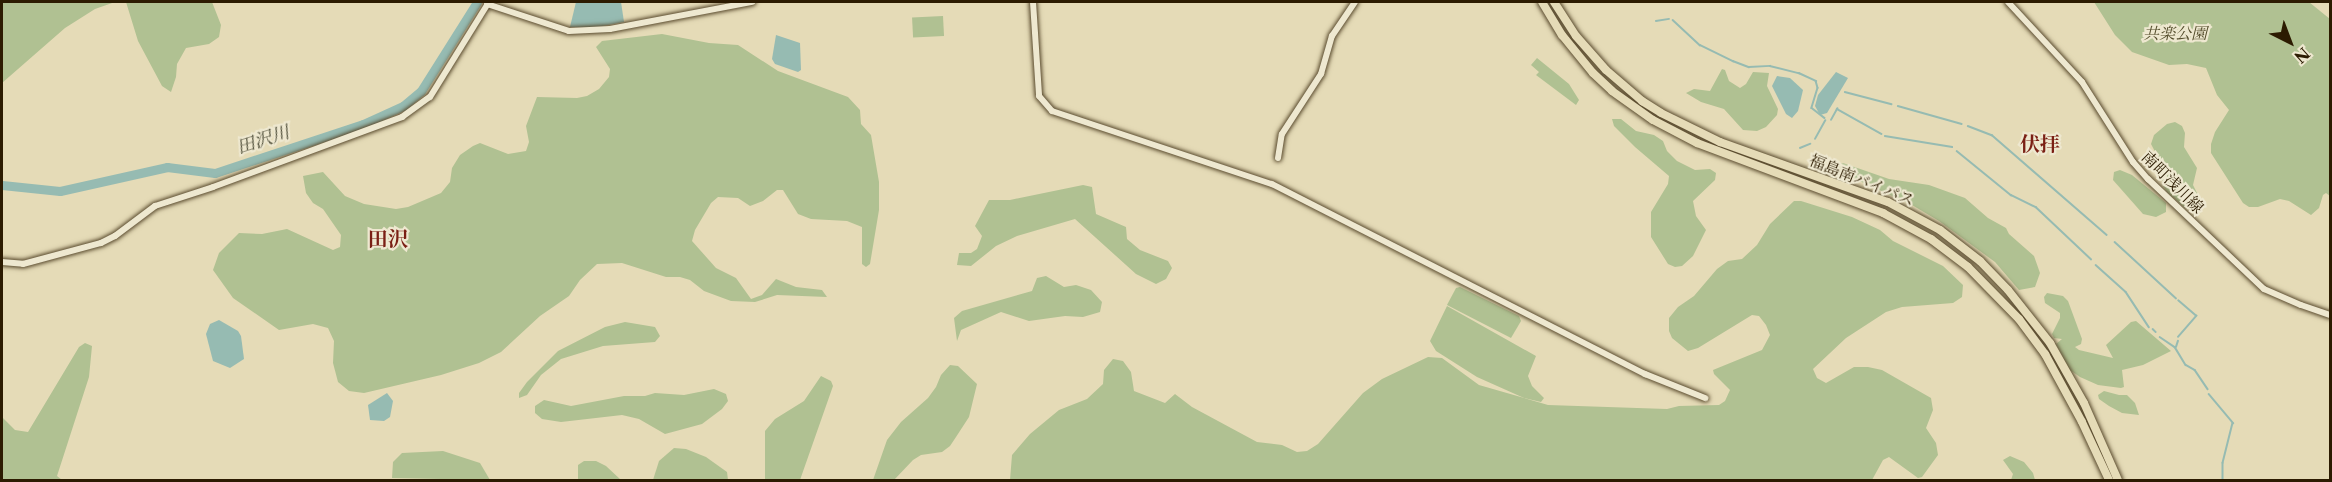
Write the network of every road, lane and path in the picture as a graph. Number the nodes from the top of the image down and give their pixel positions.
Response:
1 (752, 2) edge
2 (1034, 2) edge
3 (1354, 2) edge
4 (1542, 2) edge
5 (1554, 2) edge
6 (2008, 2) edge
7 (488, 3) edge
8 (1278, 158) dead end
9 (2, 262) edge
10 (2331, 315) edge
11 (1705, 398) dead end
12 (2109, 480) edge
13 (2118, 480) edge

1 - 7 street
2 - 11 street
3 - 8 street
4 - 12 highway, 福島南バイパス
5 - 13 highway, 福島南バイパス
6 - 10 street, 南町浅川線
7 - 9 street

